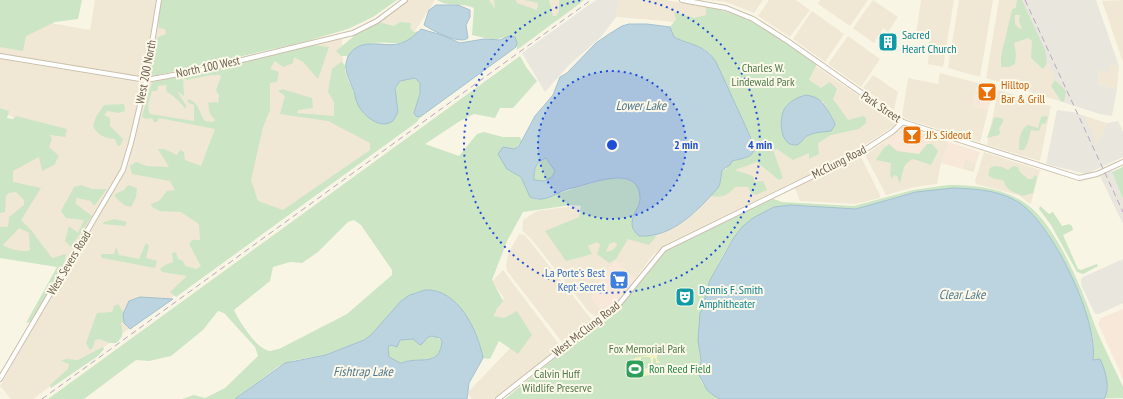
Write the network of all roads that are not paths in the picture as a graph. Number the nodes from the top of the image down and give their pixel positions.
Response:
1 (159, 0) edge
2 (405, 0) edge
3 (682, 0) edge
4 (0, 56) edge
5 (146, 80) junction
6 (903, 122) junction
7 (132, 143) joint
8 (1123, 162) edge
9 (772, 196) joint
10 (0, 379) edge
11 (498, 399) edge

1 - 5 street, West 200 North
2 - 5 street, North 100 West
3 - 6 street, Park Street
4 - 5 street, North 100 West
5 - 7 street, West 200 North
6 - 8 street, Park Street
6 - 9 street, McClung Road
7 - 10 street, West Severs Road
9 - 11 street, West McClung Road

